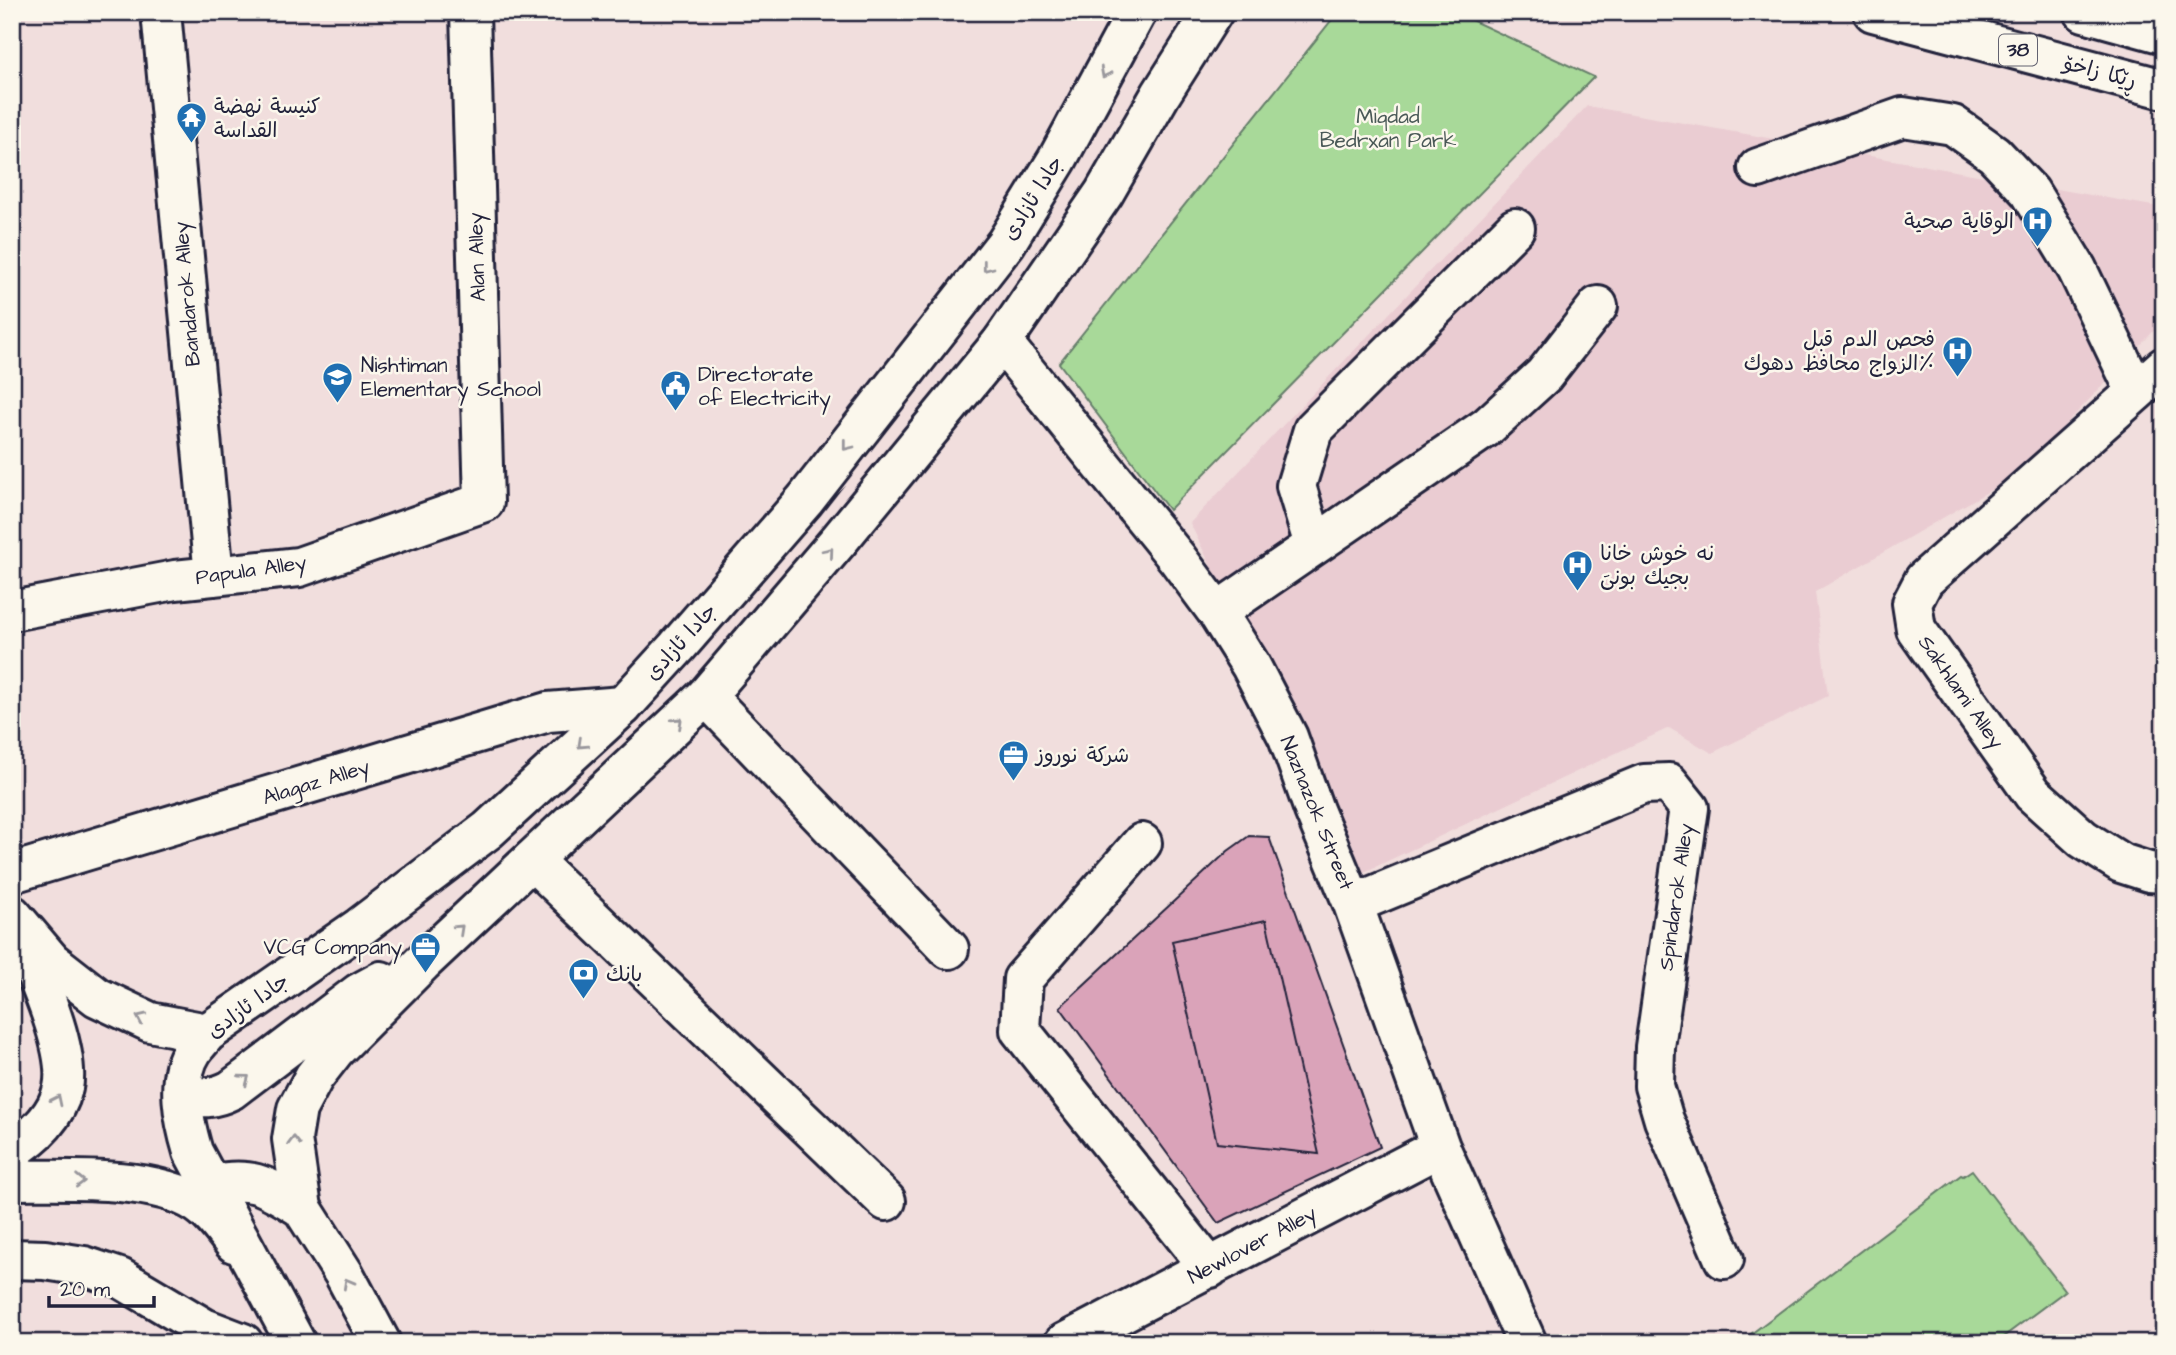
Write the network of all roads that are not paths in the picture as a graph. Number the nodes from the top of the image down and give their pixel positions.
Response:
1 (161, 12) edge
2 (470, 12) edge
3 (1137, 12) edge
4 (1213, 12) edge
5 (1873, 12) edge
6 (2084, 12) edge
7 (2164, 34) edge
8 (2164, 89) edge
9 (1758, 168) dead end
10 (1515, 228) dead end
11 (1598, 306) dead end
12 (1002, 342) junction
13 (2164, 367) edge
14 (2136, 392) junction
15 (484, 502) joint
16 (1314, 545) junction
17 (214, 576) junction
18 (12, 611) edge
19 (1217, 612) junction
20 (706, 696) junction
21 (623, 706) junction
22 (1142, 843) dead end
23 (532, 860) junction
24 (12, 873) edge
25 (2164, 873) edge
26 (1353, 904) junction
27 (12, 915) edge
28 (949, 949) dead end
29 (422, 963) junction
30 (207, 1033) junction
31 (183, 1094) junction
32 (1440, 1147) junction
33 (12, 1150) edge
34 (12, 1180) edge
35 (209, 1185) junction
36 (886, 1201) dead end
37 (302, 1208) junction
38 (12, 1259) edge
39 (1724, 1259) dead end
40 (1210, 1268) junction
41 (272, 1295) junction
42 (243, 1343) edge
43 (296, 1343) edge
44 (381, 1343) edge
45 (1064, 1343) edge
46 (1528, 1343) edge

1 - 17 main road, Bandarok Alley
2 - 15 main road, Alan Alley
3 -> 21 main road, جادا ئازادی
4 - 12 main road
5 - 8 main road, ڕێکا زاخۆ / 38
6 - 7 main road
9 - 14 main road
10 - 16 main road
11 - 16 main road
12 - 19 main road, Naznazok Street
20 -> 12 main road
13 - 14 main road, Sakhlami Alley
14 - 25 main road, Sakhlami Alley
15 - 17 main road, Papula Alley
16 - 19 main road
17 - 18 main road, Papula Alley
19 - 26 main road, Naznazok Street
23 -> 20 main road
20 - 28 main road
21 - 24 main road, Alagaz Alley
21 -> 30 main road, جادا ئازادی
22 - 40 main road
29 -> 23 main road
23 - 36 main road
26 - 32 main road, Naznazok Street
26 - 39 main road, Spindarok Alley
30 -> 27 main road
33 -> 27 main road
31 -> 29 main road
37 -> 29 main road
30 - 31 main road, جادا ئازادی
31 - 35 main road, جادا ئازادی
32 - 40 main road, Newlover Alley
32 - 46 main road, Naznazok Street
34 -> 41 main road
35 - 37 main road
35 - 41 main road, جادا ئازادی
44 -> 37 main road
38 - 42 main road
40 - 45 main road, Newlover Alley
41 - 43 main road

